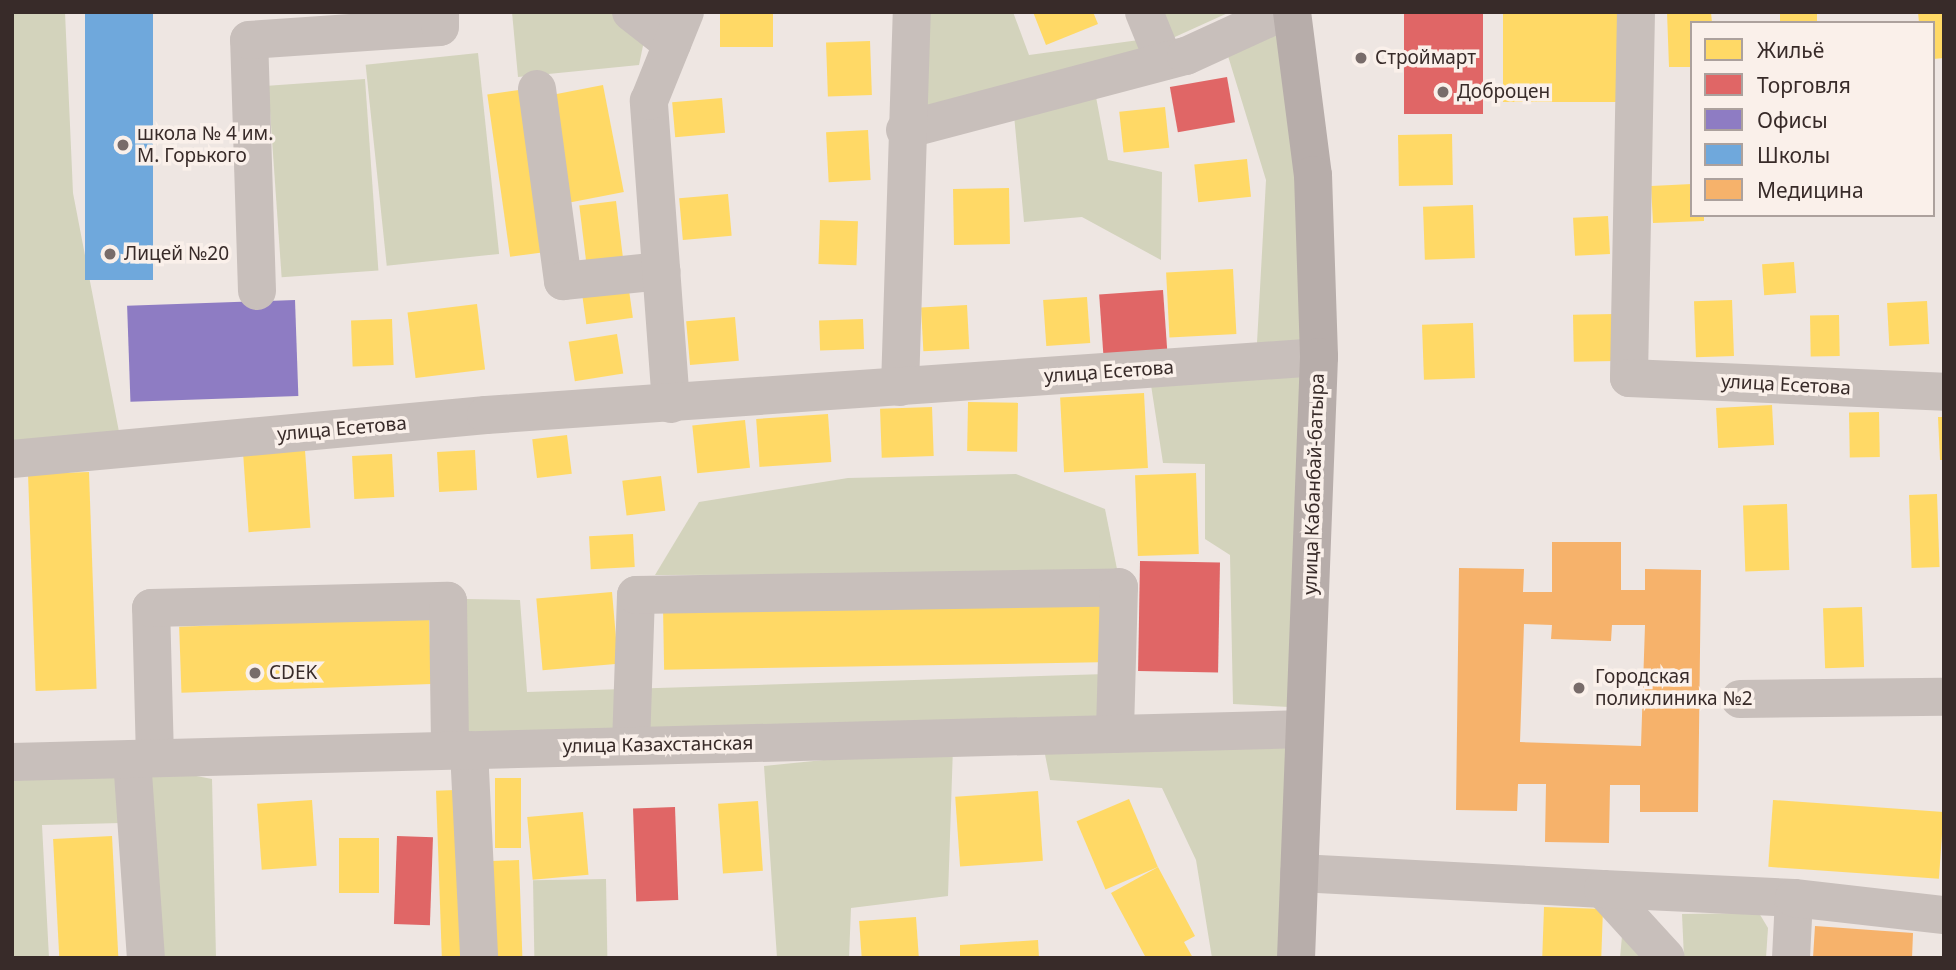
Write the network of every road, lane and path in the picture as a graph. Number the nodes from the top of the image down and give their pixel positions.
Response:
1 (440, 12) edge
2 (631, 12) edge
3 (912, 12) edge
4 (1144, 12) edge
5 (1282, 12) edge
6 (1292, 12) edge
7 (1636, 12) edge
8 (326, 23) edge
9 (679, 28) edge
10 (1164, 61) junction
11 (537, 89) dead end
12 (905, 130) junction
13 (661, 271) junction
14 (257, 291) dead end
15 (1319, 357) junction
16 (900, 387) junction
17 (1944, 392) edge
18 (671, 404) junction
19 (12, 459) edge
20 (1944, 697) edge
21 (1740, 699) dead end
22 (1304, 729) junction
23 (1115, 734) junction
24 (631, 746) junction
25 (460, 750) junction
26 (143, 759) junction
27 (12, 762) edge
28 (1298, 873) junction
29 (1603, 889) junction
30 (1794, 898) junction
31 (1944, 915) edge
32 (479, 956) dead end
33 (146, 958) edge
34 (1296, 958) edge
35 (1666, 958) edge
36 (1791, 958) edge

1 - 8 street
2 - 9 street
3 - 12 street
4 - 10 street
5 - 10 street
6 - 15 main road, улица Кабанбай-батыра
7 - 17 street, улица Есетова
8 - 14 street
9 - 13 street
10 - 12 street
11 - 13 street
12 - 16 street
13 - 18 street
15 - 16 street, улица Есетова
15 - 22 main road, улица Кабанбай-батыра
16 - 18 street, улица Есетова
18 - 19 street, улица Есетова
20 - 21 street
22 - 23 street, улица Казахстанская
22 - 28 main road, улица Кабанбай-батыра
23 - 24 street, улица Казахстанская
23 - 24 street
24 - 25 street, улица Казахстанская
25 - 26 street, улица Казахстанская
25 - 26 street
25 - 32 street
26 - 27 street, улица Казахстанская
26 - 33 street
28 - 29 street
28 - 34 main road, улица Кабанбай-батыра
29 - 30 street
29 - 35 street
30 - 31 street
30 - 36 street

